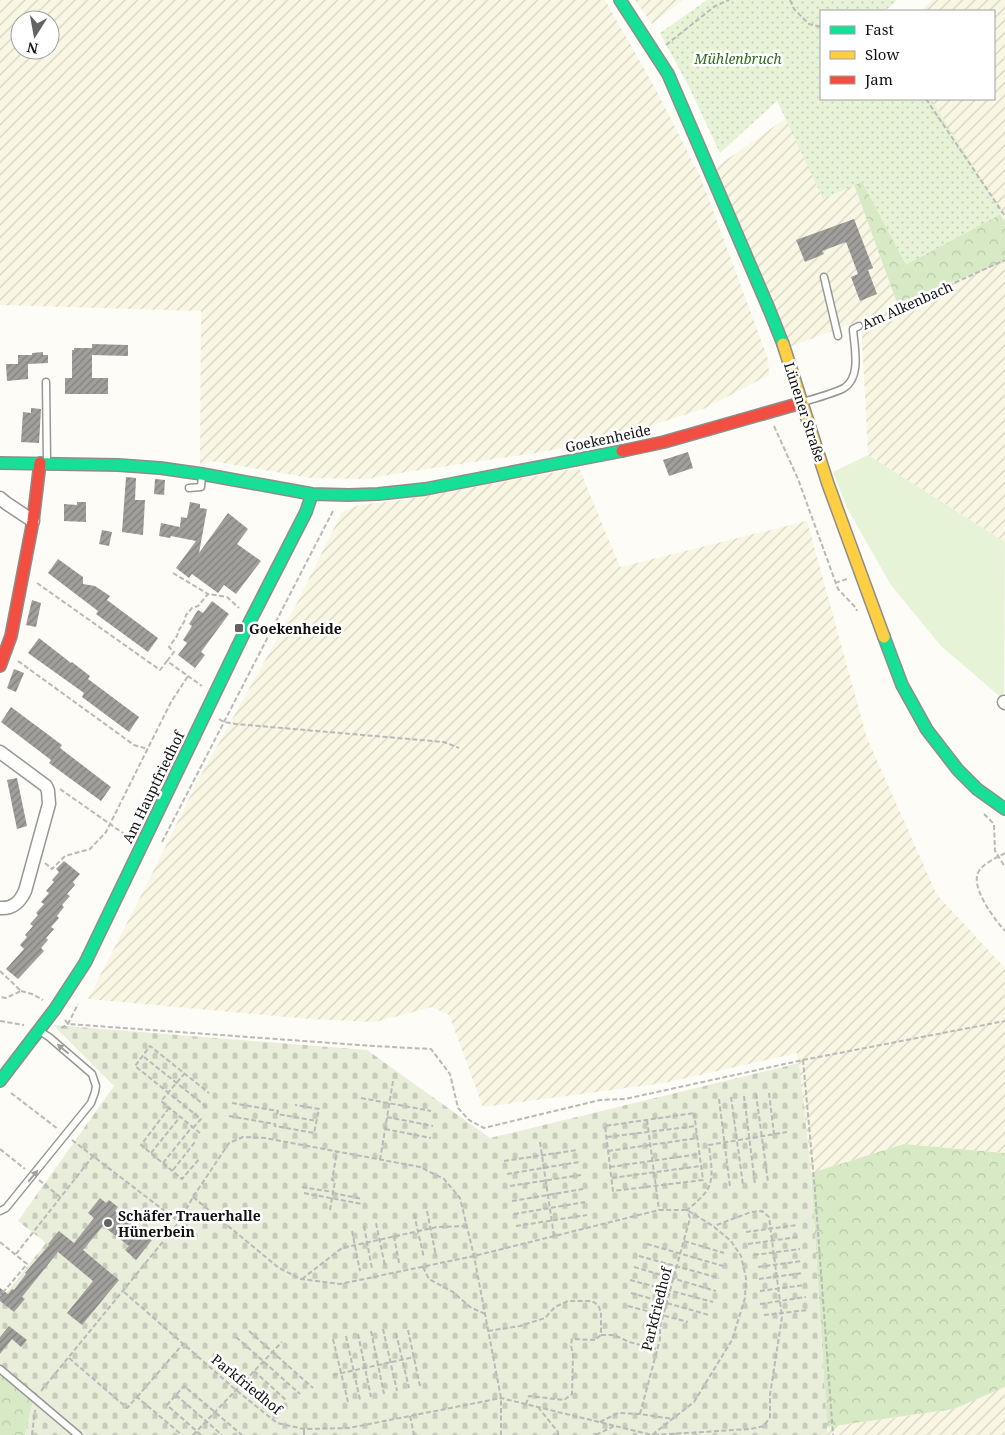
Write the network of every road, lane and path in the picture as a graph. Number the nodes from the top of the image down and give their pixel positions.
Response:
1 (620, 0) edge
2 (729, 0) edge
3 (790, 0) edge
4 (820, 27) edge
5 (655, 54) junction
6 (927, 100) edge
7 (1005, 216) edge
8 (1005, 260) edge
9 (824, 277) dead end
10 (859, 326) joint
11 (838, 336) dead end
12 (46, 382) dead end
13 (801, 403) junction
14 (0, 463) edge
15 (43, 463) junction
16 (202, 474) junction
17 (189, 488) dead end
18 (312, 494) junction
19 (339, 495) junction
20 (0, 498) edge
21 (33, 521) junction
22 (173, 573) dead end
23 (22, 579) junction
24 (208, 594) junction
25 (251, 619) junction
26 (5, 636) edge
27 (2, 661) edge
28 (167, 661) junction
29 (188, 676) junction
30 (214, 695) junction
31 (224, 722) junction
32 (459, 748) dead end
33 (148, 749) junction
34 (0, 752) edge
35 (46, 786) junction
36 (1005, 809) edge
37 (110, 824) junction
38 (994, 824) dead end
39 (142, 845) junction
40 (160, 845) dead end
41 (1005, 853) edge
42 (35, 856) junction
43 (998, 858) junction
44 (1005, 867) edge
45 (0, 908) edge
46 (1005, 931) edge
47 (0, 970) edge
48 (21, 991) junction
49 (0, 997) edge
50 (81, 999) dead end
51 (55, 1011) junction
52 (0, 1021) edge
53 (1005, 1021) edge
54 (68, 1024) junction
55 (44, 1034) junction
56 (143, 1056) junction
57 (803, 1060) junction
58 (185, 1073) junction
59 (393, 1081) dead end
60 (177, 1083) junction
61 (3, 1085) edge
62 (209, 1092) dead end
63 (768, 1092) dead end
64 (168, 1093) junction
65 (756, 1094) dead end
66 (744, 1096) dead end
67 (731, 1097) dead end
68 (361, 1098) dead end
69 (719, 1099) dead end
70 (232, 1103) dead end
71 (389, 1103) junction
72 (295, 1105) dead end
73 (169, 1108) junction
74 (208, 1108) dead end
75 (431, 1111) dead end
76 (229, 1116) dead end
77 (180, 1117) junction
78 (387, 1117) junction
79 (647, 1120) junction
80 (317, 1121) junction
81 (433, 1126) dead end
82 (696, 1126) junction
83 (193, 1127) junction
84 (385, 1129) junction
85 (649, 1132) junction
86 (786, 1132) dead end
87 (200, 1133) dead end
88 (774, 1134) junction
89 (66, 1135) junction
90 (762, 1136) junction
91 (430, 1138) dead end
92 (606, 1138) junction
93 (698, 1138) junction
94 (749, 1138) junction
95 (737, 1140) junction
96 (195, 1142) dead end
97 (540, 1142) dead end
98 (724, 1142) junction
99 (651, 1145) junction
100 (577, 1150) dead end
101 (608, 1151) junction
102 (337, 1152) junction
103 (151, 1153) junction
104 (700, 1154) junction
105 (542, 1155) junction
106 (93, 1156) junction
107 (200, 1158) dead end
108 (380, 1160) junction
109 (504, 1161) dead end
110 (653, 1161) junction
111 (579, 1162) dead end
112 (163, 1163) junction
113 (701, 1166) junction
114 (610, 1167) junction
115 (544, 1168) junction
116 (173, 1171) junction
117 (654, 1172) junction
118 (507, 1174) dead end
119 (581, 1175) dead end
120 (611, 1178) junction
121 (546, 1181) junction
122 (768, 1182) dead end
123 (755, 1184) dead end
124 (743, 1185) dead end
125 (510, 1186) dead end
126 (656, 1186) junction
127 (302, 1187) dead end
128 (730, 1187) dead end
129 (584, 1189) dead end
130 (304, 1193) dead end
131 (333, 1193) junction
132 (548, 1195) junction
133 (193, 1197) junction
134 (362, 1198) dead end
135 (332, 1199) junction
136 (512, 1201) dead end
137 (585, 1202) dead end
138 (362, 1204) dead end
139 (550, 1208) junction
140 (330, 1210) dead end
141 (659, 1210) junction
142 (687, 1210) junction
143 (0, 1211) edge
144 (427, 1211) dead end
145 (414, 1214) dead end
146 (514, 1214) dead end
147 (587, 1215) dead end
148 (551, 1221) junction
149 (179, 1222) junction
150 (376, 1224) dead end
151 (797, 1225) dead end
152 (364, 1226) dead end
153 (466, 1226) junction
154 (516, 1226) dead end
155 (713, 1226) junction
156 (430, 1228) junction
157 (770, 1229) junction
158 (352, 1231) dead end
159 (418, 1231) junction
160 (746, 1232) dead end
161 (394, 1236) junction
162 (554, 1236) junction
163 (798, 1237) dead end
164 (379, 1239) junction
165 (772, 1240) junction
166 (684, 1241) junction
167 (0, 1242) edge
168 (367, 1242) junction
169 (646, 1244) dead end
170 (748, 1244) dead end
171 (355, 1245) junction
172 (800, 1249) dead end
173 (724, 1252) dead end
174 (774, 1252) junction
175 (16, 1254) junction
176 (680, 1254) junction
177 (754, 1255) dead end
178 (436, 1256) dead end
179 (474, 1256) junction
180 (639, 1256) dead end
181 (424, 1258) dead end
182 (802, 1261) dead end
183 (399, 1263) dead end
184 (775, 1265) junction
185 (385, 1266) dead end
186 (422, 1266) junction
187 (677, 1266) junction
188 (723, 1266) dead end
189 (634, 1267) dead end
190 (758, 1267) dead end
191 (372, 1269) dead end
192 (360, 1271) dead end
193 (803, 1273) dead end
194 (777, 1277) junction
195 (673, 1278) junction
196 (719, 1278) dead end
197 (302, 1279) junction
198 (759, 1279) dead end
199 (630, 1280) dead end
200 (805, 1285) dead end
201 (779, 1289) junction
202 (670, 1290) junction
203 (716, 1291) dead end
204 (760, 1291) dead end
205 (124, 1292) junction
206 (631, 1293) dead end
207 (0, 1296) edge
208 (806, 1297) dead end
209 (780, 1301) junction
210 (714, 1302) dead end
211 (667, 1303) junction
212 (760, 1304) dead end
213 (628, 1306) dead end
214 (808, 1310) dead end
215 (782, 1313) junction
216 (485, 1314) junction
217 (663, 1315) junction
218 (709, 1315) dead end
219 (764, 1315) dead end
220 (688, 1322) dead end
221 (383, 1329) dead end
222 (408, 1330) dead end
223 (249, 1331) dead end
224 (371, 1331) dead end
225 (488, 1331) junction
226 (396, 1333) dead end
227 (358, 1334) dead end
228 (600, 1335) junction
229 (346, 1336) dead end
230 (236, 1337) dead end
231 (333, 1339) dead end
232 (282, 1342) dead end
233 (184, 1344) junction
234 (657, 1349) junction
235 (273, 1352) junction
236 (414, 1357) junction
237 (69, 1358) junction
238 (402, 1360) junction
239 (263, 1362) junction
240 (390, 1362) junction
241 (378, 1365) junction
242 (365, 1368) junction
243 (0, 1369) edge
244 (254, 1371) junction
245 (353, 1371) junction
246 (341, 1373) junction
247 (333, 1375) dead end
248 (420, 1386) dead end
249 (313, 1388) dead end
250 (409, 1388) dead end
251 (236, 1390) junction
252 (397, 1391) dead end
253 (300, 1394) dead end
254 (384, 1394) dead end
255 (176, 1395) junction
256 (137, 1396) junction
257 (372, 1397) dead end
258 (501, 1398) junction
259 (37, 1400) junction
260 (360, 1400) dead end
261 (288, 1401) dead end
262 (348, 1402) dead end
263 (526, 1404) junction
264 (537, 1407) junction
265 (215, 1412) junction
266 (640, 1414) junction
267 (410, 1416) junction
268 (673, 1418) junction
269 (206, 1422) junction
270 (600, 1422) junction
271 (614, 1426) junction
272 (304, 1429) junction
273 (197, 1431) junction
274 (686, 1434) edge
275 (32, 1435) edge
276 (78, 1435) edge
277 (182, 1435) edge
278 (194, 1435) edge
279 (201, 1435) edge
280 (222, 1435) edge
281 (242, 1435) edge
282 (304, 1435) edge
283 (414, 1435) edge
284 (501, 1435) edge
285 (558, 1435) edge
286 (596, 1435) edge
287 (652, 1435) edge
288 (834, 1435) edge

1 - 5 main road, Lünener Straße
2 - 5 path
3 - 4 path
5 - 13 main road, Lünener Straße
6 - 7 path
8 - 10 path, Am Alkenbach
9 - 11 lane
10 - 13 lane, Am Alkenbach
12 - 15 lane
13 - 19 main road, Goekenheide
13 - 36 main road, Lünener Straße
14 - 15 main road, Goekenheide
15 - 16 main road, Goekenheide
15 - 21 main road
16 - 17 lane
16 - 18 main road, Goekenheide
18 - 19 main road, Goekenheide
18 - 25 main road, Am Hauptfriedhof
19 - 31 path
20 - 21 street
21 - 23 main road
22 - 24 path
23 - 26 main road
23 - 28 path
24 - 25 path
24 - 28 path
25 - 30 main road, Am Hauptfriedhof
26 - 27 main road
27 - 33 path
28 - 29 path
29 - 30 path
29 - 33 path
30 - 39 main road, Am Hauptfriedhof
31 - 32 path
31 - 40 path
33 - 37 path
34 - 35 street
35 - 37 path
35 - 42 street
37 - 39 path
37 - 42 path
38 - 43 path
39 - 51 main road, Am Hauptfriedhof
41 - 43 path
42 - 45 street
43 - 44 path
43 - 46 path
47 - 48 path
48 - 49 path
48 - 51 path
50 - 54 path
51 - 55 main road, Am Hauptfriedhof
52 - 55 path
53 - 57 path
54 - 55 path
54 - 57 path
55 - 61 main road, Am Hauptfriedhof
89 -> 55 lane
56 - 58 path
56 - 60 path
56 - 64 path
57 - 288 path
58 - 60 path
58 - 62 path
59 - 71 path
60 - 64 path
60 - 74 path
61 - 89 path
63 - 88 path
64 - 73 path
64 - 83 path
65 - 90 path
66 - 94 path
67 - 95 path
68 - 71 path
69 - 98 path
70 - 80 path
71 - 75 path
71 - 78 path
72 - 80 path
73 - 77 path
73 - 103 path
76 - 80 path
77 - 83 path
77 - 103 path
78 - 81 path
78 - 84 path
79 - 82 path
79 - 85 path
79 - 92 path
82 - 85 path
82 - 93 path
83 - 87 path
83 - 112 path
84 - 91 path
84 - 108 path
85 - 92 path
85 - 99 path
86 - 88 path
88 - 90 path
89 - 106 path
143 -> 89 lane
90 - 94 path
90 - 122 path
92 - 101 path
93 - 99 path
93 - 104 path
94 - 95 path
94 - 123 path
95 - 98 path
95 - 124 path
96 - 116 path
97 - 105 path
98 - 128 path
98 - 142 path
99 - 101 path
99 - 110 path
100 - 105 path
101 - 114 path
102 - 108 path
102 - 131 path
102 - 133 path
103 - 112 path
104 - 110 path
104 - 113 path
105 - 109 path
105 - 115 path
106 - 149 path
106 - 175 path
107 - 116 path
108 - 153 path
110 - 114 path
110 - 117 path
111 - 115 path
112 - 116 path
113 - 117 path
113 - 126 path
114 - 120 path
115 - 118 path
115 - 121 path
117 - 120 path
117 - 126 path
119 - 121 path
120 - 126 path
121 - 125 path
121 - 132 path
126 - 141 path
127 - 131 path
129 - 132 path
130 - 135 path
131 - 134 path
131 - 135 path
132 - 136 path
132 - 139 path
133 - 149 path
133 - 197 path
135 - 138 path
135 - 140 path
137 - 139 path
139 - 146 path
139 - 148 path
141 - 142 path
141 - 162 path
142 - 155 path
142 - 166 path, Parkfriedhof
144 - 156 path
145 - 159 path
147 - 148 path
148 - 154 path
148 - 162 path
149 - 205 path
150 - 164 path
151 - 157 path
152 - 168 path
153 - 156 path
153 - 179 path
155 - 157 path
155 - 268 path
156 - 159 path
156 - 178 path
157 - 160 path
157 - 165 path
158 - 171 path
159 - 161 path
159 - 181 path
161 - 164 path
161 - 183 path
162 - 179 path
163 - 165 path
164 - 168 path
164 - 185 path
165 - 170 path
165 - 174 path
166 - 173 path
166 - 176 path, Parkfriedhof
167 - 175 path
168 - 171 path
168 - 191 path
169 - 176 path
171 - 192 path
171 - 197 path
172 - 174 path
174 - 177 path
174 - 184 path
175 - 207 path
176 - 187 path, Parkfriedhof
176 - 188 path
179 - 186 path
179 - 216 path
180 - 187 path
182 - 184 path
184 - 190 path
184 - 194 path
186 - 197 path
186 - 216 path
187 - 195 path, Parkfriedhof
187 - 196 path
189 - 195 path
193 - 194 path
194 - 198 path
194 - 201 path
195 - 202 path, Parkfriedhof
195 - 203 path
199 - 202 path
200 - 201 path
201 - 204 path
201 - 209 path
202 - 210 path
202 - 211 path, Parkfriedhof
205 - 233 path, Parkfriedhof
205 - 237 path
206 - 211 path
208 - 209 path
209 - 212 path
209 - 215 path
211 - 217 path, Parkfriedhof
211 - 218 path
213 - 217 path
214 - 215 path
215 - 219 path
215 - 274 path, Parkfriedhof
216 - 225 path
217 - 220 path
217 - 234 path, Parkfriedhof
221 - 240 path
222 - 236 path
223 - 235 path
224 - 241 path
225 - 228 path
225 - 258 path
226 - 238 path
227 - 242 path
228 - 234 path
228 - 263 path
229 - 245 path
230 - 239 path
231 - 246 path
232 - 235 path
233 - 251 path, Parkfriedhof
233 - 256 path
234 - 266 path, Parkfriedhof
235 - 239 path
235 - 249 path
236 - 238 path
236 - 248 path
237 - 256 path
237 - 259 path
238 - 240 path
238 - 250 path
239 - 244 path
239 - 253 path
240 - 241 path
240 - 252 path
241 - 242 path
241 - 254 path
242 - 245 path
242 - 257 path
243 - 259 lane
244 - 251 path
244 - 261 path
245 - 246 path
245 - 260 path
246 - 247 path
246 - 262 path
251 - 265 path
251 - 272 path, Parkfriedhof
255 - 265 path
255 - 269 path
255 - 273 path
256 - 277 path
258 - 263 path, Parkfriedhof
258 - 267 path, Parkfriedhof
258 - 284 path
259 - 275 path
259 - 276 lane
263 - 264 path, Parkfriedhof
264 - 270 path, Parkfriedhof
264 - 285 path
265 - 269 path
265 - 281 path
266 - 268 path
266 - 270 path
267 - 272 path, Parkfriedhof
267 - 283 path
268 - 287 path
269 - 273 path
269 - 280 path
270 - 271 path, Parkfriedhof
271 - 286 path
271 - 287 path, Parkfriedhof
272 - 282 path
273 - 278 path
273 - 279 path
274 - 287 path, Parkfriedhof

